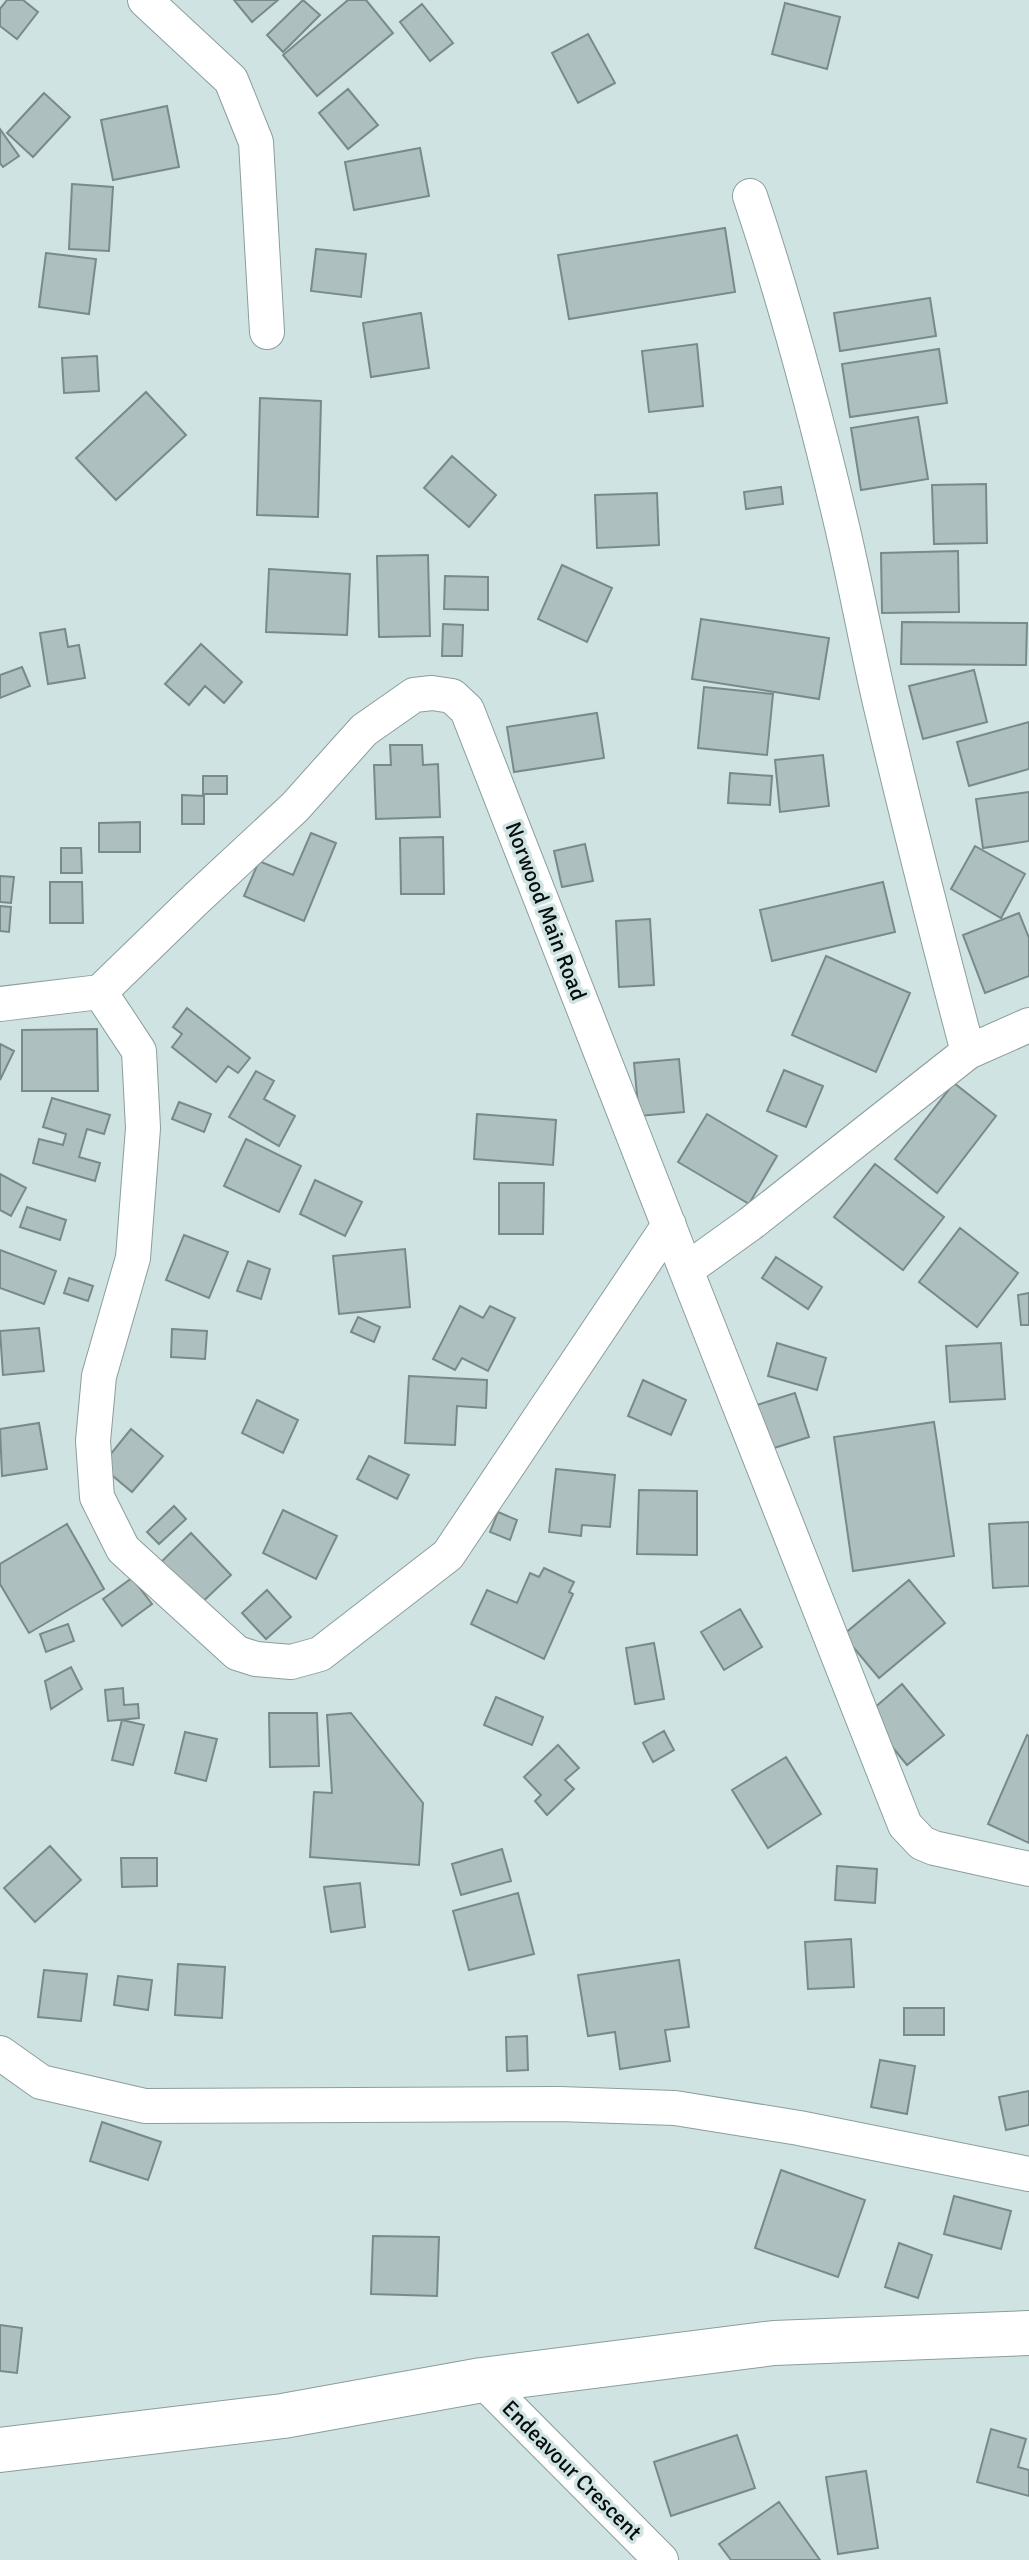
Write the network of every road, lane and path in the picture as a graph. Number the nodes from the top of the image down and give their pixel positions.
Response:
1 (145, 0) edge
2 (750, 196) dead end
3 (267, 332) dead end
4 (100, 992) junction
5 (0, 1004) edge
6 (1029, 1025) edge
7 (968, 1052) junction
8 (669, 1225) junction
9 (686, 1270) junction
10 (1029, 1869) edge
11 (0, 2053) edge
12 (1029, 2174) edge
13 (1029, 2333) edge
14 (482, 2380) junction
15 (0, 2450) edge
16 (661, 2560) edge

1 - 3 street
2 - 7 street
4 - 5 street
4 - 8 street, Norwood Main Road
4 - 8 street
6 - 7 street
7 - 9 street
8 - 9 street, Norwood Main Road
9 - 10 street, Norwood Main Road
11 - 12 street
13 - 14 street
14 - 15 street
14 - 16 street, Endeavour Crescent

